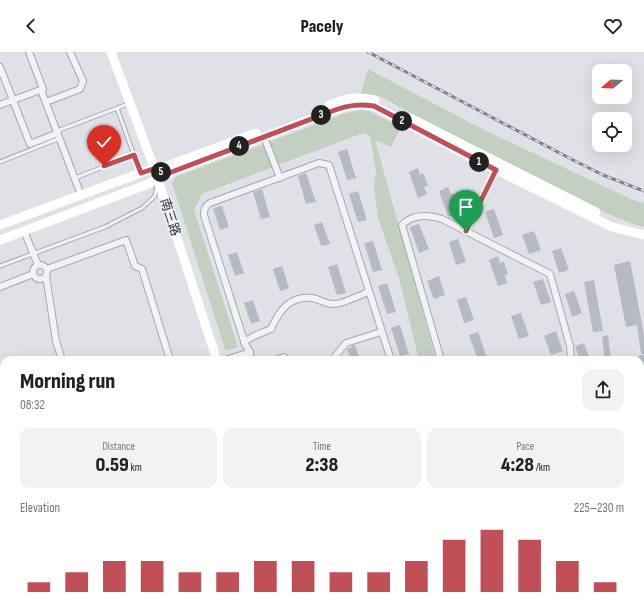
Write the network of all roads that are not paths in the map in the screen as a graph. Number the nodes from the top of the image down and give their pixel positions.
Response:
1 (29, 52) edge
2 (70, 52) edge
3 (111, 52) edge
4 (117, 52) edge
5 (0, 67) edge
6 (41, 90) junction
7 (13, 100) junction
8 (46, 102) junction
9 (130, 103) junction
10 (0, 105) edge
11 (117, 108) junction
12 (58, 134) junction
13 (264, 136) junction
14 (134, 155) junction
15 (0, 162) edge
16 (156, 168) junction
17 (496, 170) junction
18 (141, 173) junction
19 (75, 178) junction
20 (160, 178) junction
21 (280, 178) junction
22 (81, 194) junction
23 (0, 225) edge
24 (24, 231) junction
25 (466, 231) junction
26 (644, 231) edge
27 (644, 235) edge
28 (0, 240) edge
29 (33, 253) junction
30 (38, 265) junction
31 (0, 266) edge
32 (47, 269) junction
33 (33, 274) junction
34 (46, 276) junction
35 (0, 287) edge
36 (368, 292) junction
37 (382, 332) junction
38 (244, 342) junction
39 (250, 352) junction
40 (61, 356) edge
41 (169, 356) edge
42 (216, 356) edge
43 (221, 356) edge
44 (238, 356) edge
45 (250, 356) edge
46 (335, 356) edge
47 (390, 356) edge
48 (440, 356) edge
49 (571, 356) edge

1 - 6 street
2 - 8 street
3 - 9 main road, 南三路
4 - 16 main road, 南三路
5 - 7 street
6 - 7 street
6 - 8 street
7 - 10 street
7 - 12 street
8 - 12 street
9 - 11 lane
9 - 16 main road, 南三路
11 - 12 lane
11 - 14 lane
12 - 15 lane
12 - 19 street
13 - 17 main road
13 - 20 main road
13 - 21 street
14 - 18 lane
14 - 19 lane
16 - 18 main road
16 - 20 main road, 南三路
16 - 26 main road
17 - 25 street
17 - 27 main road
18 - 22 main road
19 - 22 street
20 - 24 main road
20 - 29 lane
20 - 42 main road, 南三路
20 - 43 main road, 南三路
21 - 36 street
21 - 38 street
22 - 23 main road
24 - 28 main road
24 - 29 street
25 - 48 street
25 - 49 street
29 - 30 street
29 - 31 lane
30 - 32 street
30 - 33 street
32 - 34 street
32 - 41 street
33 - 34 street
33 - 35 street
34 - 40 street
36 - 37 street
36 - 38 street
37 - 46 street
37 - 47 street
38 - 39 street
39 - 44 street
39 - 45 street

